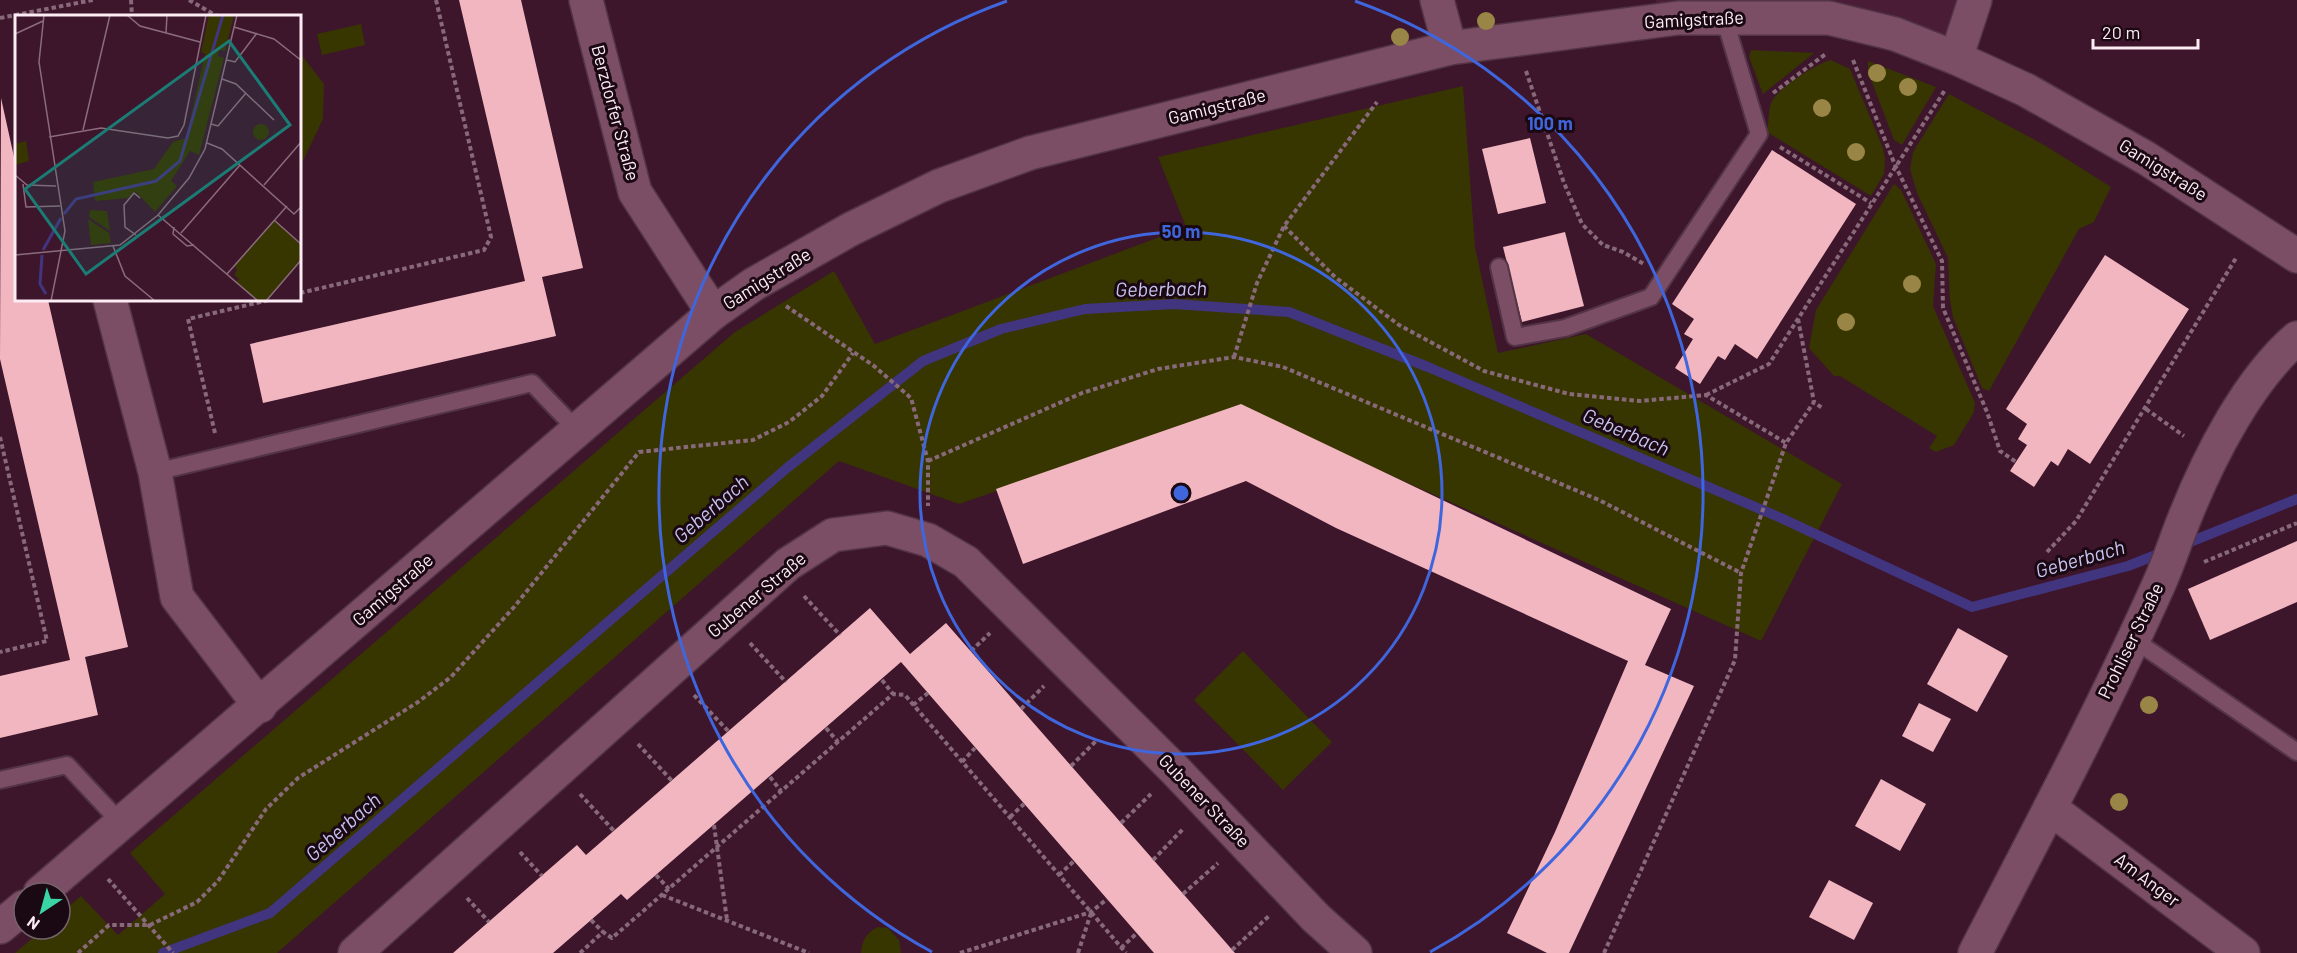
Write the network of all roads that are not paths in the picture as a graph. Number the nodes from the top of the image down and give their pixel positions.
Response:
1 (586, 0) edge
2 (1437, 0) edge
3 (1975, 0) edge
4 (1724, 17) junction
5 (1450, 48) junction
6 (1956, 58) junction
7 (2297, 256) edge
8 (1499, 267) dead end
9 (111, 302) edge
10 (713, 313) junction
11 (2297, 338) edge
12 (577, 430) junction
13 (155, 472) junction
14 (2133, 639) junction
15 (260, 706) junction
16 (2297, 752) edge
17 (0, 780) edge
18 (2050, 807) junction
19 (121, 823) junction
20 (54, 881) edge
21 (12, 917) edge
22 (0, 927) edge
23 (355, 953) edge
24 (1354, 953) edge
25 (1975, 953) edge
26 (2243, 953) edge

1 - 10 street, Berzdorfer Straße
2 - 5 street
3 - 6 street
4 - 5 street, Gamigstraße
4 - 6 street, Gamigstraße
4 - 8 lane
5 - 10 street, Gamigstraße
6 - 7 street, Gamigstraße
9 - 13 street
10 - 12 street, Gamigstraße
11 - 14 street, Prohliser Straße
12 - 13 lane
12 - 15 street, Gamigstraße
13 - 15 street
14 - 16 lane
14 - 18 street, Prohliser Straße
15 - 19 street, Gamigstraße
17 - 19 lane
18 - 25 street, Prohliser Straße
18 - 26 street, Am Anger
19 - 20 street, Gamigstraße
21 - 22 street
23 - 24 street, Gubener Straße

